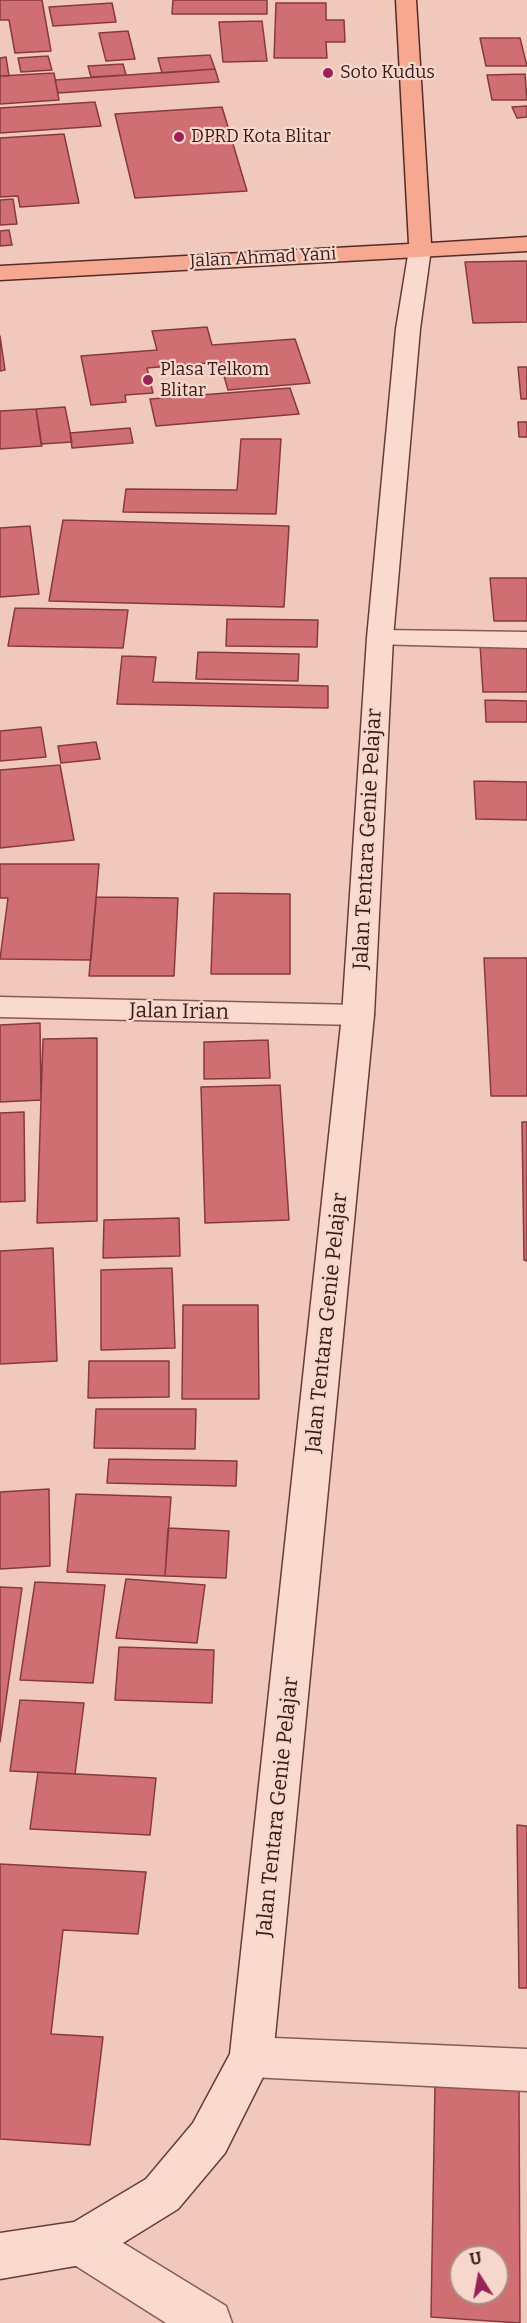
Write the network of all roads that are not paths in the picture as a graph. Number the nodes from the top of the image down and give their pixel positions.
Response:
1 (406, 0) edge
2 (527, 243) edge
3 (420, 249) junction
4 (0, 273) edge
5 (380, 638) junction
6 (527, 640) edge
7 (0, 1007) edge
8 (358, 1015) junction
9 (251, 2057) junction
10 (527, 2070) edge
11 (81, 2243) junction
12 (0, 2256) edge
13 (209, 2323) edge

1 - 3 main road
2 - 3 main road, Jalan Ahmad Yani
3 - 4 main road, Jalan Ahmad Yani
3 - 5 main road, Jalan Tentara Genie Pelajar
5 - 6 main road
5 - 8 main road, Jalan Tentara Genie Pelajar
7 - 8 main road, Jalan Irian
8 - 9 main road, Jalan Tentara Genie Pelajar
9 - 10 main road
9 - 11 main road, Jalan Tentara Genie Pelajar
11 - 12 main road, Jalan Tentara Genie Pelajar
11 - 13 main road

